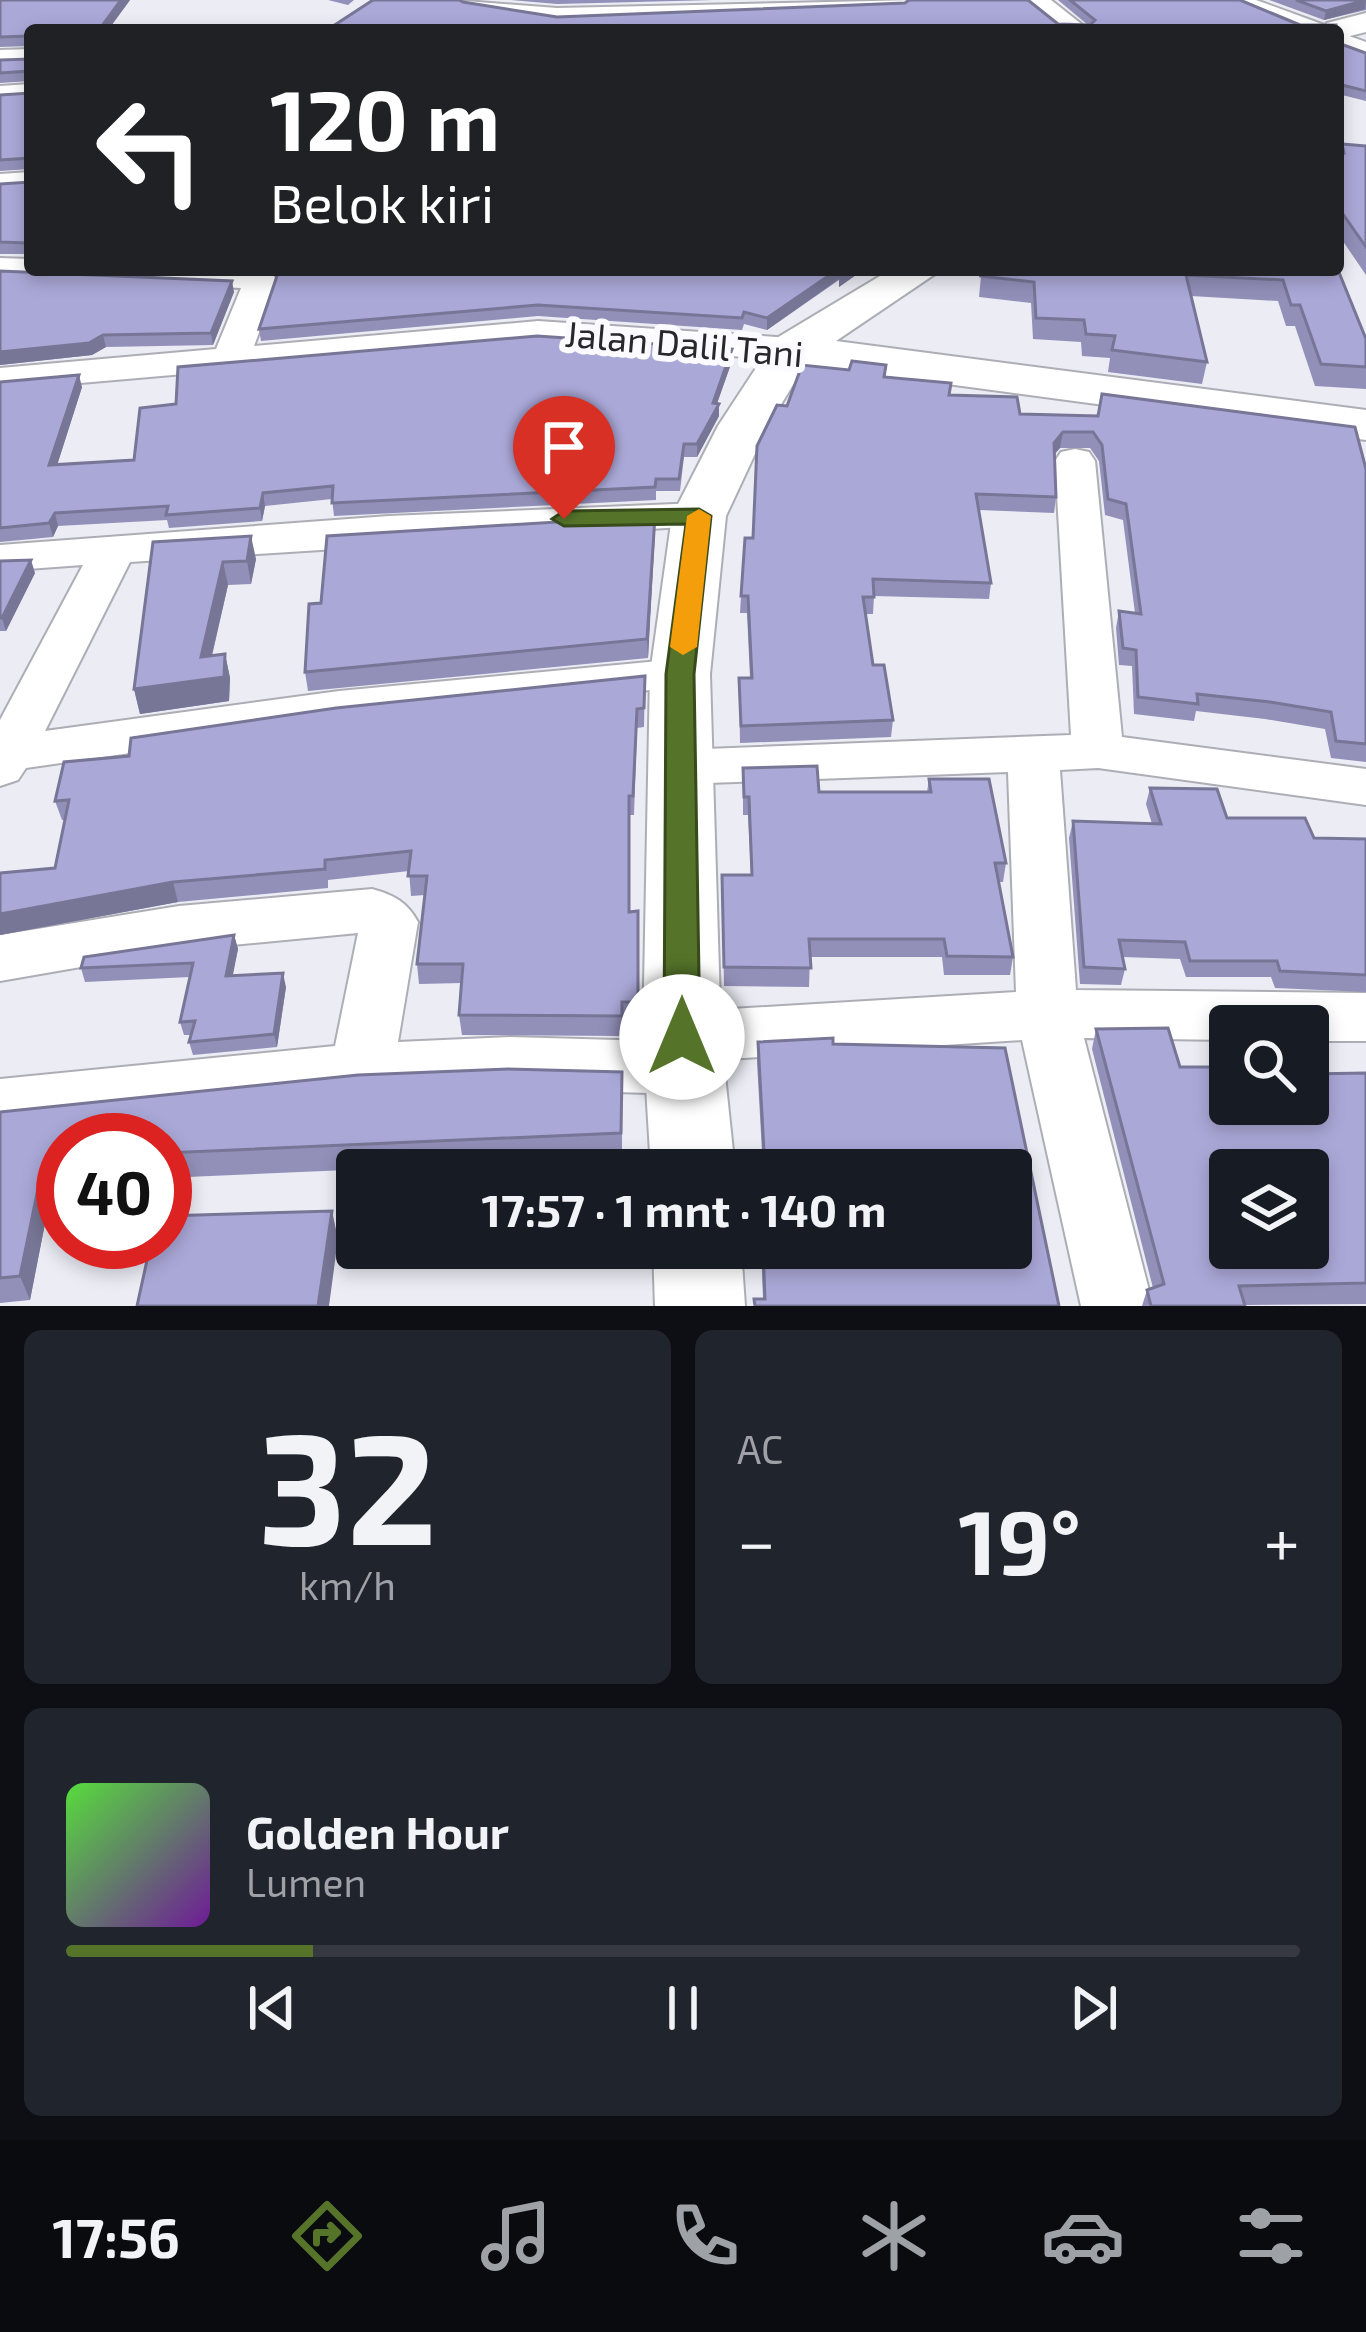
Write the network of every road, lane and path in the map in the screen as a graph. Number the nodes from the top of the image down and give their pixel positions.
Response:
1 (464, 0) edge
2 (904, 0) edge
3 (1035, 0) edge
4 (1231, 0) edge
5 (842, 2) edge
6 (725, 21) edge
7 (1068, 24) edge
8 (1306, 24) edge
9 (205, 276) edge
10 (910, 276) edge
11 (791, 350) junction
12 (230, 359) junction
13 (0, 379) edge
14 (1366, 425) edge
15 (1075, 460) dead end
16 (699, 516) junction
17 (112, 551) junction
18 (0, 558) edge
19 (680, 674) junction
20 (1099, 751) junction
21 (1033, 753) junction
22 (2, 759) edge
23 (680, 766) junction
24 (1366, 787) edge
25 (0, 958) edge
26 (1047, 1014) junction
27 (1366, 1017) edge
28 (683, 1052) junction
29 (362, 1069) junction
30 (0, 1106) edge
31 (691, 1149) edge
32 (698, 1269) edge
33 (700, 1306) edge
34 (1117, 1306) edge

1 - 6 street
2 - 5 street
3 - 7 street
4 - 8 street
5 - 6 street
9 - 12 street
10 - 11 street
11 - 12 street, Jalan Dalil Tani
11 - 14 street, Jalan Dalil Tani
11 - 16 street
12 - 13 street, Jalan Dalil Tani
15 - 20 street
16 - 17 street
16 - 19 street
17 - 18 street
17 - 22 street
19 - 22 street
19 - 23 street
20 - 21 street
20 - 24 street
21 - 23 street
21 - 26 street
23 - 28 street
25 - 29 street
26 - 27 street
26 - 28 street
26 - 34 street
28 - 29 street
28 - 31 street
29 - 30 street
32 - 33 street

